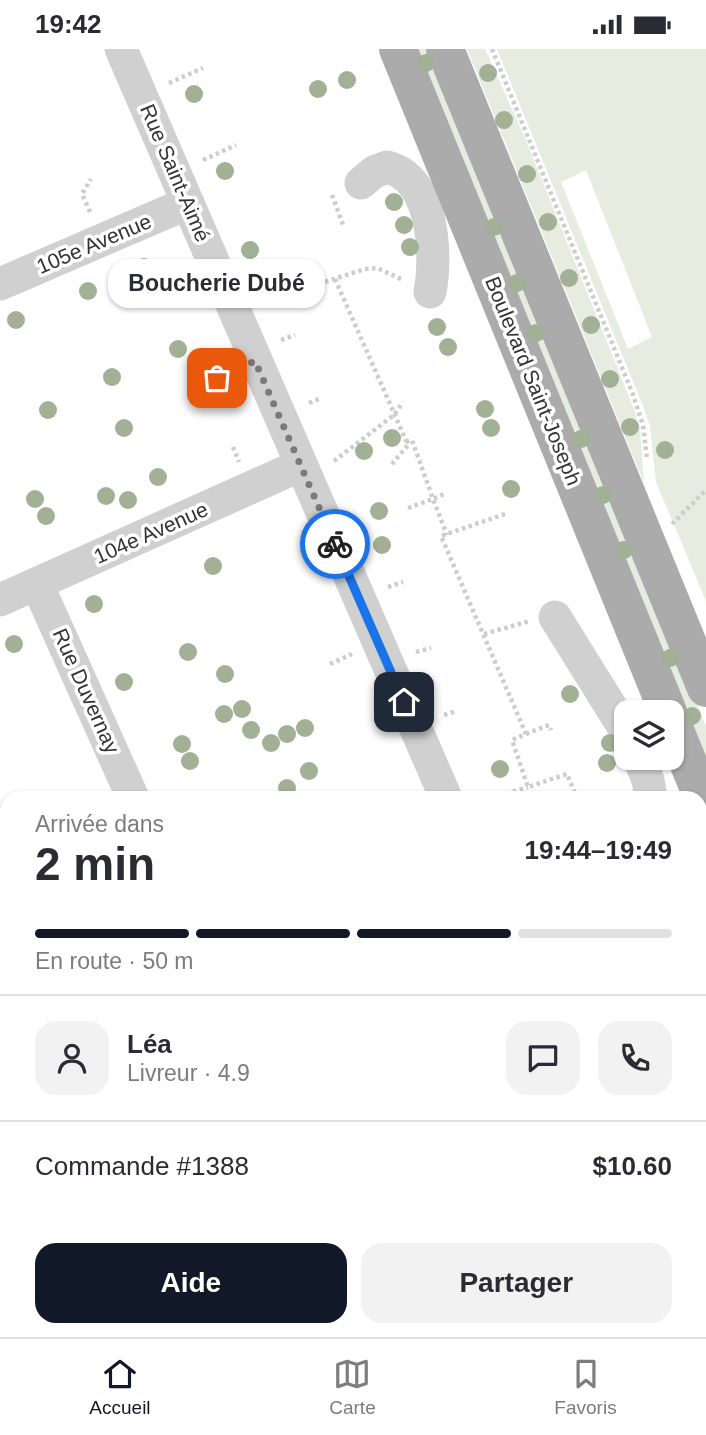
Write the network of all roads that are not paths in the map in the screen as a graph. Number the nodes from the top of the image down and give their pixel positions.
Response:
1 (121, 49) edge
2 (398, 49) edge
3 (445, 49) edge
4 (346, 189) road end
5 (188, 203) junction
6 (0, 283) edge
7 (430, 292) road end
8 (255, 361) junction
9 (217, 378) dead end
10 (301, 465) junction
11 (37, 584) junction
12 (0, 600) edge
13 (555, 617) road end
14 (706, 688) edge
15 (663, 700) edge
16 (614, 712) edge
17 (684, 752) edge
18 (644, 770) edge
19 (130, 791) edge
20 (443, 791) edge
21 (650, 791) edge
22 (700, 791) edge

1 - 5 street, Rue Saint-Aimé
2 - 15 main road, Boulevard Saint-Joseph
3 - 14 main road, Boulevard Saint-Joseph
4 - 7 street
5 - 6 street, 105e Avenue
5 - 8 street, Rue Saint-Aimé
8 - 9 street
8 - 10 street, Rue Saint-Aimé
10 - 11 street, 104e Avenue
10 - 20 street, Rue Saint-Aimé
11 - 12 street, 104e Avenue
11 - 19 street, Rue Duvernay
13 - 16 street
17 - 22 main road
18 - 21 street

